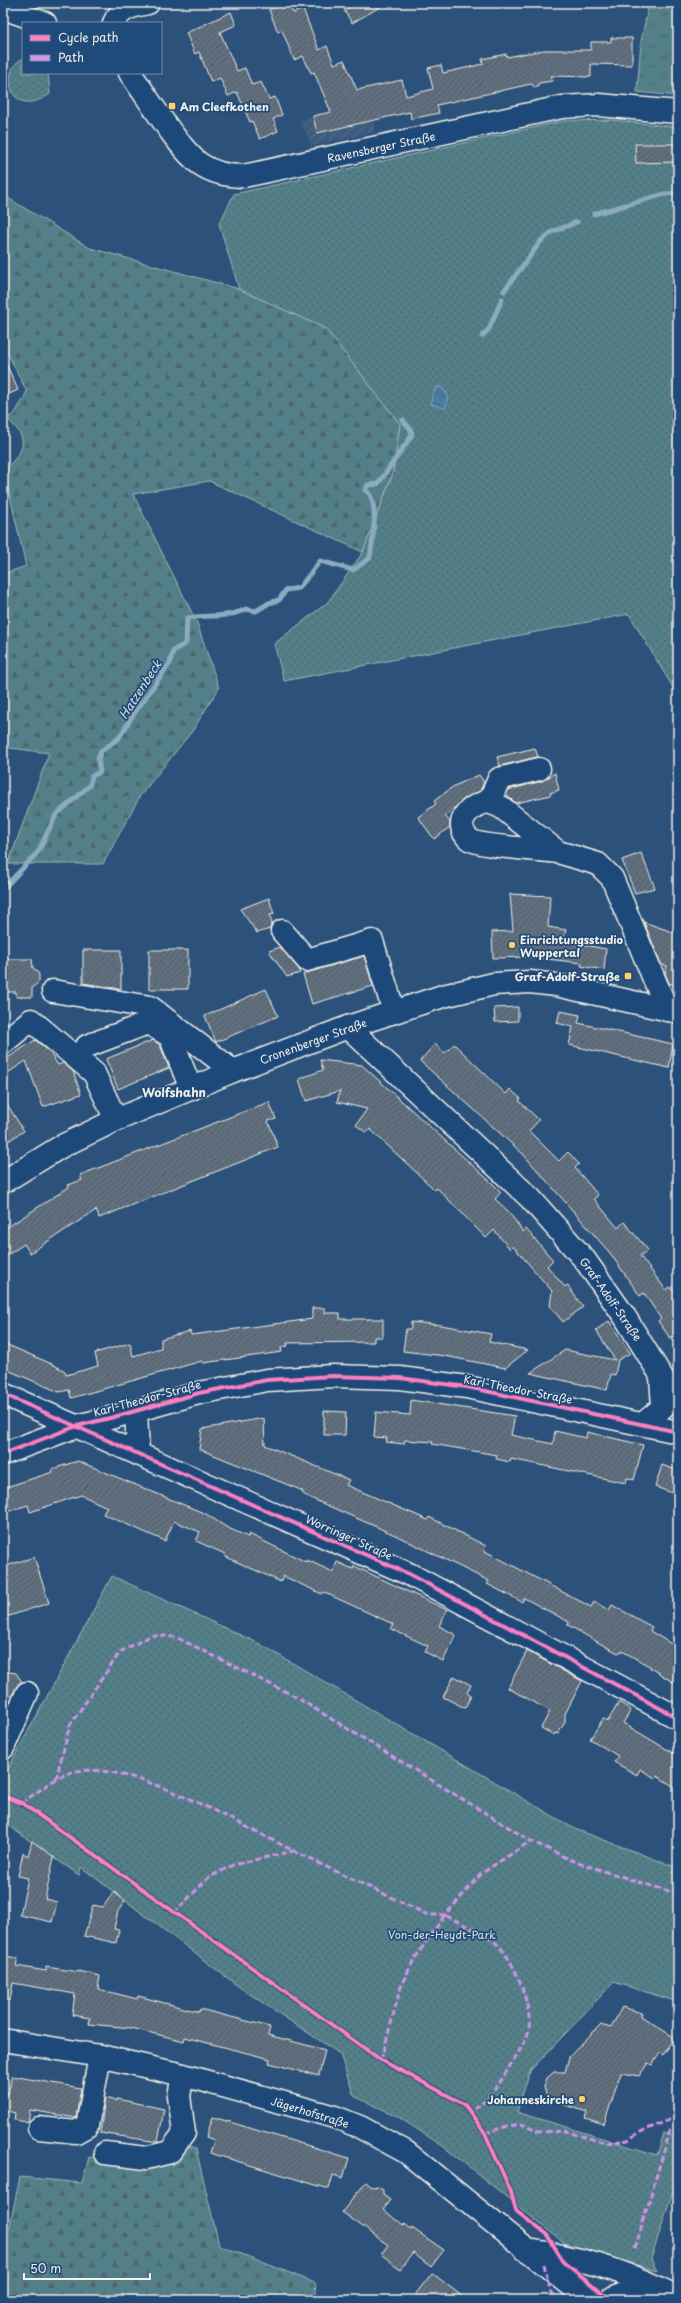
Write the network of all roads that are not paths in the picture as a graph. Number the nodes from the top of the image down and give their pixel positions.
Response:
1 (148, 3) edge
2 (3, 8) edge
3 (42, 22) edge
4 (112, 22) edge
5 (131, 74) edge
6 (678, 112) edge
7 (539, 769) dead end
8 (489, 802) junction
9 (558, 852) junction
10 (282, 931) dead end
11 (53, 991) dead end
12 (673, 1011) edge
13 (394, 1012) junction
14 (348, 1028) junction
15 (3, 1043) edge
16 (87, 1046) dead end
17 (233, 1071) junction
18 (191, 1088) junction
19 (116, 1120) junction
20 (3, 1182) edge
21 (661, 1376) junction
22 (678, 1390) edge
23 (3, 1394) edge
24 (678, 1403) edge
25 (136, 1411) junction
26 (643, 1424) junction
27 (77, 1426) junction
28 (678, 1432) edge
29 (3, 1454) edge
30 (138, 1454) junction
31 (27, 1693) dead end
32 (678, 1718) edge
33 (3, 1748) edge
34 (3, 2040) edge
35 (100, 2056) junction
36 (183, 2076) junction
37 (39, 2128) dead end
38 (105, 2153) dead end
39 (526, 2250) junction
40 (672, 2293) edge
41 (589, 2300) edge
42 (608, 2300) edge

1 - 4 street
2 - 3 street
5 - 6 street, Ravensberger Straße
7 - 8 street
8 - 9 street
8 - 9 street
9 - 12 street
10 - 13 street
11 - 17 street
12 - 13 street, Cronenberger Straße
13 - 14 street, Cronenberger Straße
14 - 17 street, Cronenberger Straße
14 - 21 street, Graf-Adolf-Straße
15 - 19 street
16 - 18 street
17 - 18 street, Cronenberger Straße
18 - 19 street, Cronenberger Straße
19 - 20 street, Cronenberger Straße
21 - 22 street
21 - 24 street, Graf-Adolf-Straße
21 - 26 street, Graf-Adolf-Straße
23 - 27 street, Worringer Straße
25 - 26 street, Karl-Theodor-Straße
25 - 27 street, Karl-Theodor-Straße
25 - 30 street
26 - 28 street, Karl-Theodor-Straße
27 - 29 street, Karl-Theodor-Straße
27 - 30 street, Worringer Straße
30 - 32 street, Worringer Straße
31 - 33 street
34 - 35 street, Jägerhofstraße
35 - 36 street, Jägerhofstraße
35 - 37 street
36 - 38 street
36 - 39 street, Jägerhofstraße
39 - 40 street
39 - 41 street, Jägerhofstraße
40 - 42 street

